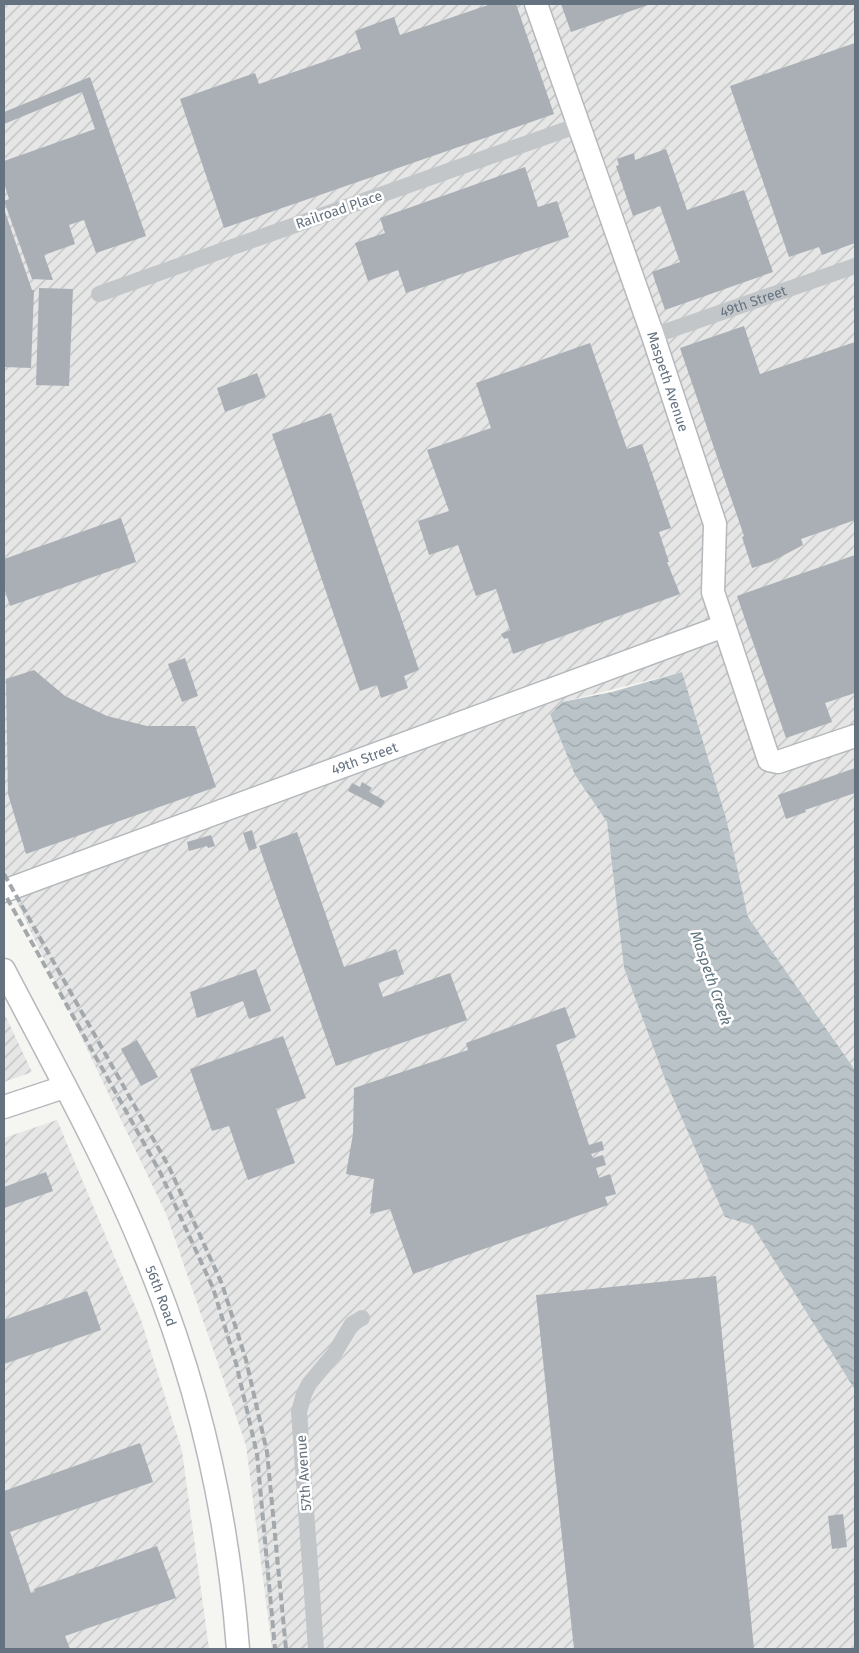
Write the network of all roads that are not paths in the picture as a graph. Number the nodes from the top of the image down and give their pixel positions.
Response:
1 (536, 4) edge
2 (579, 125) junction
3 (855, 266) edge
4 (99, 294) dead end
5 (653, 336) junction
6 (724, 626) junction
7 (855, 736) edge
8 (4, 890) edge
9 (4, 970) edge
10 (64, 1087) junction
11 (4, 1108) edge
12 (362, 1318) dead end
13 (238, 1649) edge
14 (316, 1649) edge

1 - 2 main road, Maspeth Avenue
2 - 4 street, Railroad Place
2 - 5 main road, Maspeth Avenue
3 - 5 street, 49th Street
5 - 6 main road, Maspeth Avenue
6 - 7 main road, Maspeth Avenue
6 - 8 main road, 49th Street
9 - 10 main road, 56th Road
10 - 11 main road
10 - 13 main road, 56th Road
12 - 14 street, 57th Avenue

